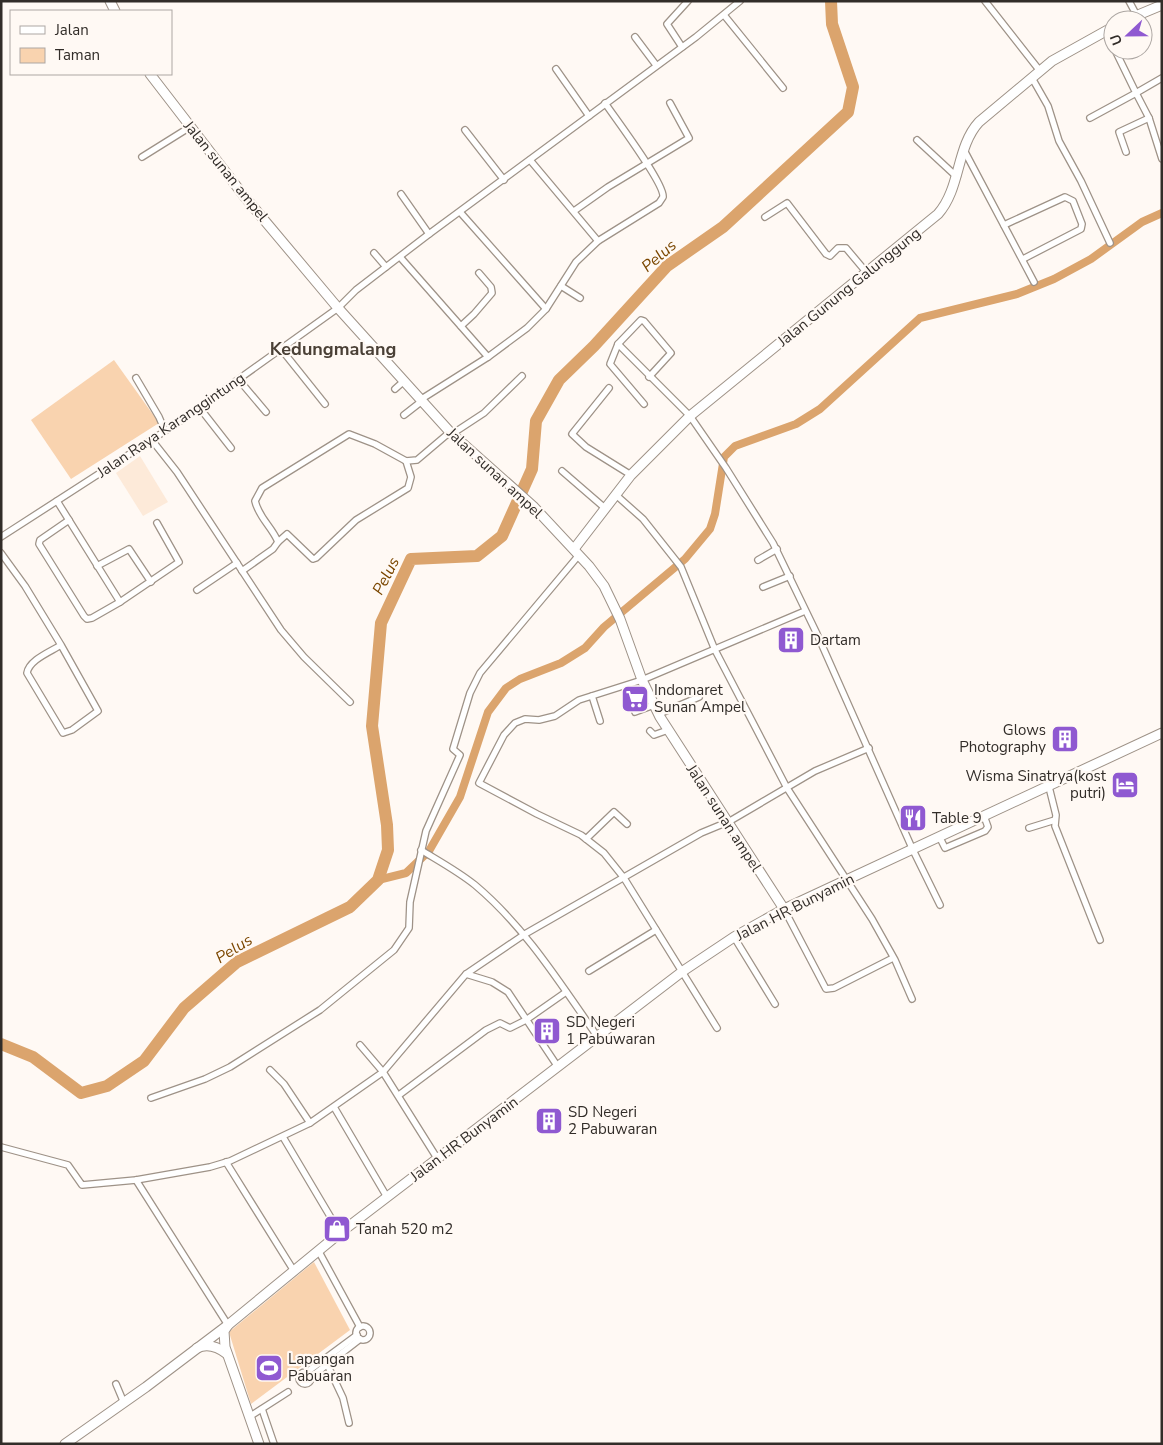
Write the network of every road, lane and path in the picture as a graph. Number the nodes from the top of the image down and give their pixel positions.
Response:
1 (688, 1) edge
2 (740, 1) edge
3 (985, 1) edge
4 (1162, 5) edge
5 (1148, 10) edge
6 (724, 15) junction
7 (1103, 32) edge
8 (635, 37) dead end
9 (682, 48) junction
10 (1120, 60) edge
11 (656, 65) junction
12 (556, 69) dead end
13 (1040, 71) junction
14 (151, 75) edge
15 (1032, 78) junction
16 (1162, 78) edge
17 (782, 88) dead end
18 (1136, 93) junction
19 (605, 103) junction
20 (670, 103) dead end
21 (589, 116) junction
22 (1090, 118) dead end
23 (1149, 118) junction
24 (190, 127) junction
25 (465, 130) dead end
26 (917, 140) dead end
27 (964, 152) junction
28 (1126, 152) dead end
29 (142, 156) dead end
30 (1162, 159) edge
31 (530, 160) junction
32 (648, 165) junction
33 (957, 177) junction
34 (504, 180) junction
35 (401, 194) dead end
36 (574, 211) junction
37 (460, 212) junction
38 (765, 217) dead end
39 (1004, 225) junction
40 (428, 234) junction
41 (598, 241) junction
42 (1110, 243) dead end
43 (374, 253) dead end
44 (400, 257) junction
45 (1023, 259) junction
46 (386, 267) junction
47 (479, 273) dead end
48 (867, 273) junction
49 (1034, 282) dead end
50 (561, 286) junction
51 (580, 298) dead end
52 (338, 308) junction
53 (546, 309) junction
54 (461, 326) junction
55 (618, 344) junction
56 (281, 349) junction
57 (488, 357) junction
58 (522, 376) dead end
59 (649, 377) junction
60 (136, 378) dead end
61 (239, 380) junction
62 (404, 381) junction
63 (609, 388) dead end
64 (395, 389) dead end
65 (421, 400) junction
66 (325, 404) dead end
67 (644, 404) dead end
68 (199, 407) junction
69 (266, 412) dead end
70 (404, 415) dead end
71 (690, 416) junction
72 (165, 431) junction
73 (451, 433) junction
74 (151, 439) junction
75 (231, 448) dead end
76 (406, 461) junction
77 (562, 471) dead end
78 (631, 475) junction
79 (616, 495) junction
80 (57, 500) junction
81 (606, 509) junction
82 (69, 520) junction
83 (157, 523) dead end
84 (1, 537) edge
85 (278, 542) junction
86 (777, 549) junction
87 (576, 552) junction
88 (1, 553) edge
89 (758, 560) dead end
90 (237, 563) junction
91 (97, 566) junction
92 (242, 572) junction
93 (790, 576) junction
94 (151, 582) junction
95 (763, 587) dead end
96 (197, 590) dead end
97 (120, 602) junction
98 (805, 611) junction
99 (61, 645) junction
100 (715, 650) junction
101 (642, 680) junction
102 (592, 696) junction
103 (698, 697) dead end
104 (350, 702) dead end
105 (654, 705) junction
106 (635, 712) dead end
107 (659, 714) junction
108 (600, 721) dead end
109 (668, 730) junction
110 (650, 731) dead end
111 (1162, 733) edge
112 (869, 748) junction
113 (1049, 787) junction
114 (787, 788) junction
115 (984, 816) junction
116 (1055, 820) junction
117 (728, 822) junction
118 (627, 824) dead end
119 (1029, 828) dead end
120 (939, 836) junction
121 (586, 839) junction
122 (912, 848) junction
123 (421, 850) junction
124 (624, 878) junction
125 (847, 880) junction
126 (940, 905) dead end
127 (784, 909) junction
128 (656, 930) junction
129 (525, 934) junction
130 (734, 937) junction
131 (1100, 940) dead end
132 (893, 958) junction
133 (589, 971) dead end
134 (683, 971) junction
135 (466, 974) junction
136 (566, 992) junction
137 (912, 1000) dead end
138 (775, 1004) dead end
139 (526, 1020) junction
140 (717, 1028) dead end
141 (597, 1036) junction
142 (360, 1045) dead end
143 (558, 1067) junction
144 (270, 1070) dead end
145 (383, 1072) junction
146 (400, 1095) junction
147 (152, 1098) dead end
148 (334, 1107) junction
149 (310, 1123) junction
150 (283, 1137) junction
151 (1, 1147) edge
152 (437, 1158) junction
153 (226, 1162) junction
154 (136, 1180) junction
155 (387, 1197) junction
156 (340, 1233) junction
157 (318, 1250) junction
158 (294, 1271) junction
159 (228, 1325) junction
160 (360, 1327) junction
161 (358, 1337) junction
162 (197, 1348) junction
163 (227, 1354) junction
164 (327, 1364) junction
165 (116, 1384) dead end
166 (288, 1392) dead end
167 (124, 1403) junction
168 (262, 1409) junction
169 (249, 1417) junction
170 (349, 1423) dead end
171 (65, 1444) edge
172 (259, 1444) edge
173 (274, 1444) edge

1 - 9 street
2 - 6 street, Jalan Raya Karanggintung
3 - 13 street
4 - 5 main road
6 - 9 street, Jalan Raya Karanggintung
6 - 17 street
7 - 13 main road, Jalan Gunung Galunggung
8 - 11 street
9 - 11 street, Jalan Raya Karanggintung
10 - 18 street
11 - 19 street, Jalan Raya Karanggintung
12 - 21 street
13 - 15 main road, Jalan Gunung Galunggung
14 - 24 main road, Jalan sunan ampel
15 - 27 main road, Jalan Gunung Galunggung
15 - 42 street
16 - 18 street
18 - 22 street
18 - 23 street
19 - 21 street, Jalan Raya Karanggintung
19 - 32 street
20 - 32 street
21 - 31 street, Jalan Raya Karanggintung
23 - 28 street
23 - 30 street
24 - 29 street
24 - 52 main road, Jalan sunan ampel
25 - 34 street
26 - 33 street
27 - 33 main road, Jalan Gunung Galunggung
27 - 39 street
31 - 34 street, Jalan Raya Karanggintung
31 - 36 street
32 - 36 street
32 - 41 street
33 - 48 main road, Jalan Gunung Galunggung
34 - 37 street, Jalan Raya Karanggintung
35 - 40 street
36 - 41 street
37 - 40 street, Jalan Raya Karanggintung
37 - 53 street
38 - 48 street
39 - 45 street
39 - 45 street
40 - 44 street, Jalan Raya Karanggintung
41 - 50 street
43 - 46 street
44 - 46 street, Jalan Raya Karanggintung
44 - 54 street
45 - 49 street
46 - 52 street, Jalan Raya Karanggintung
47 - 54 street
48 - 71 main road, Jalan Gunung Galunggung
50 - 51 street
50 - 53 street
52 - 56 street, Jalan Raya Karanggintung
52 - 62 main road, Jalan sunan ampel
53 - 57 street
54 - 57 street
55 - 59 street
55 - 59 street
55 - 67 street
56 - 61 street, Jalan Raya Karanggintung
56 - 66 street
57 - 65 street
58 - 73 street
59 - 71 street
60 - 72 street
61 - 68 street, Jalan Raya Karanggintung
61 - 69 street
62 - 64 street
62 - 65 main road, Jalan sunan ampel
63 - 78 street
65 - 70 street
65 - 73 main road, Jalan sunan ampel
68 - 72 street, Jalan Raya Karanggintung
68 - 75 street
71 - 78 main road, Jalan Gunung Galunggung
71 - 86 street
72 - 74 street, Jalan Raya Karanggintung
73 - 76 street
73 - 87 main road, Jalan sunan ampel
74 - 80 street, Jalan Raya Karanggintung
74 - 90 street
76 - 85 street
76 - 85 street
77 - 81 street
78 - 79 main road, Jalan Gunung Galunggung
79 - 81 main road, Jalan Gunung Galunggung
79 - 100 street
80 - 82 street
80 - 84 street, Jalan Raya Karanggintung
81 - 87 main road, Jalan Gunung Galunggung
82 - 91 street
82 - 97 street
83 - 94 street
85 - 92 street
86 - 89 street
86 - 93 street
87 - 101 main road, Jalan sunan ampel
87 - 123 street
88 - 99 street
90 - 92 street
90 - 96 street
91 - 94 street
91 - 97 street
92 - 104 street
93 - 95 street
93 - 98 street
94 - 97 street
98 - 100 street
98 - 112 street
99 - 99 street
100 - 101 street
100 - 114 street
101 - 102 street
101 - 105 main road, Jalan sunan ampel
102 - 108 street
102 - 121 street
103 - 107 street
105 - 106 street
105 - 107 main road, Jalan sunan ampel
107 - 109 main road, Jalan sunan ampel
109 - 110 street
109 - 117 main road, Jalan sunan ampel
111 - 113 main road, Jalan HR Bunyamin
112 - 114 street
112 - 122 street
113 - 115 main road, Jalan HR Bunyamin
113 - 116 street
114 - 117 street
114 - 125 street
115 - 120 main road, Jalan HR Bunyamin
115 - 120 street
116 - 119 street
116 - 131 street
117 - 124 street
117 - 127 main road, Jalan sunan ampel
118 - 121 street
120 - 122 main road, Jalan HR Bunyamin
121 - 124 street
122 - 125 main road, Jalan HR Bunyamin
122 - 126 street
123 - 129 street
123 - 147 street
124 - 128 street
124 - 129 street
125 - 127 main road, Jalan HR Bunyamin
125 - 132 street
127 - 130 main road, Jalan HR Bunyamin
127 - 132 street
128 - 133 street
128 - 134 street
129 - 135 street
129 - 136 street
130 - 134 main road, Jalan HR Bunyamin
130 - 138 street
132 - 137 street
134 - 140 street
134 - 141 main road, Jalan HR Bunyamin
135 - 139 street
135 - 145 street
136 - 139 street
136 - 141 street
139 - 143 street
139 - 146 street
141 - 143 main road, Jalan HR Bunyamin
142 - 145 street
143 - 152 main road, Jalan HR Bunyamin
144 - 149 street
145 - 146 street
145 - 148 street
146 - 152 street
148 - 149 street
148 - 155 street
149 - 150 street
150 - 153 street
150 - 156 street
151 - 154 street
152 - 155 main road, Jalan HR Bunyamin
153 - 154 street
153 - 158 street
154 - 159 street
155 - 156 main road, Jalan HR Bunyamin
156 - 157 main road, Jalan HR Bunyamin
157 - 158 main road, Jalan HR Bunyamin
157 - 160 street
158 - 159 main road, Jalan HR Bunyamin
159 - 162 main road, Jalan HR Bunyamin
159 - 163 main road
160 - 161 street
160 - 161 street
161 - 164 street
161 - 164 street
162 - 163 main road
162 - 167 main road, Jalan HR Bunyamin
163 - 169 main road
164 - 170 street
165 - 167 street
166 - 168 street
167 - 171 main road, Jalan HR Bunyamin
168 - 169 street
168 - 173 street
169 - 172 main road

